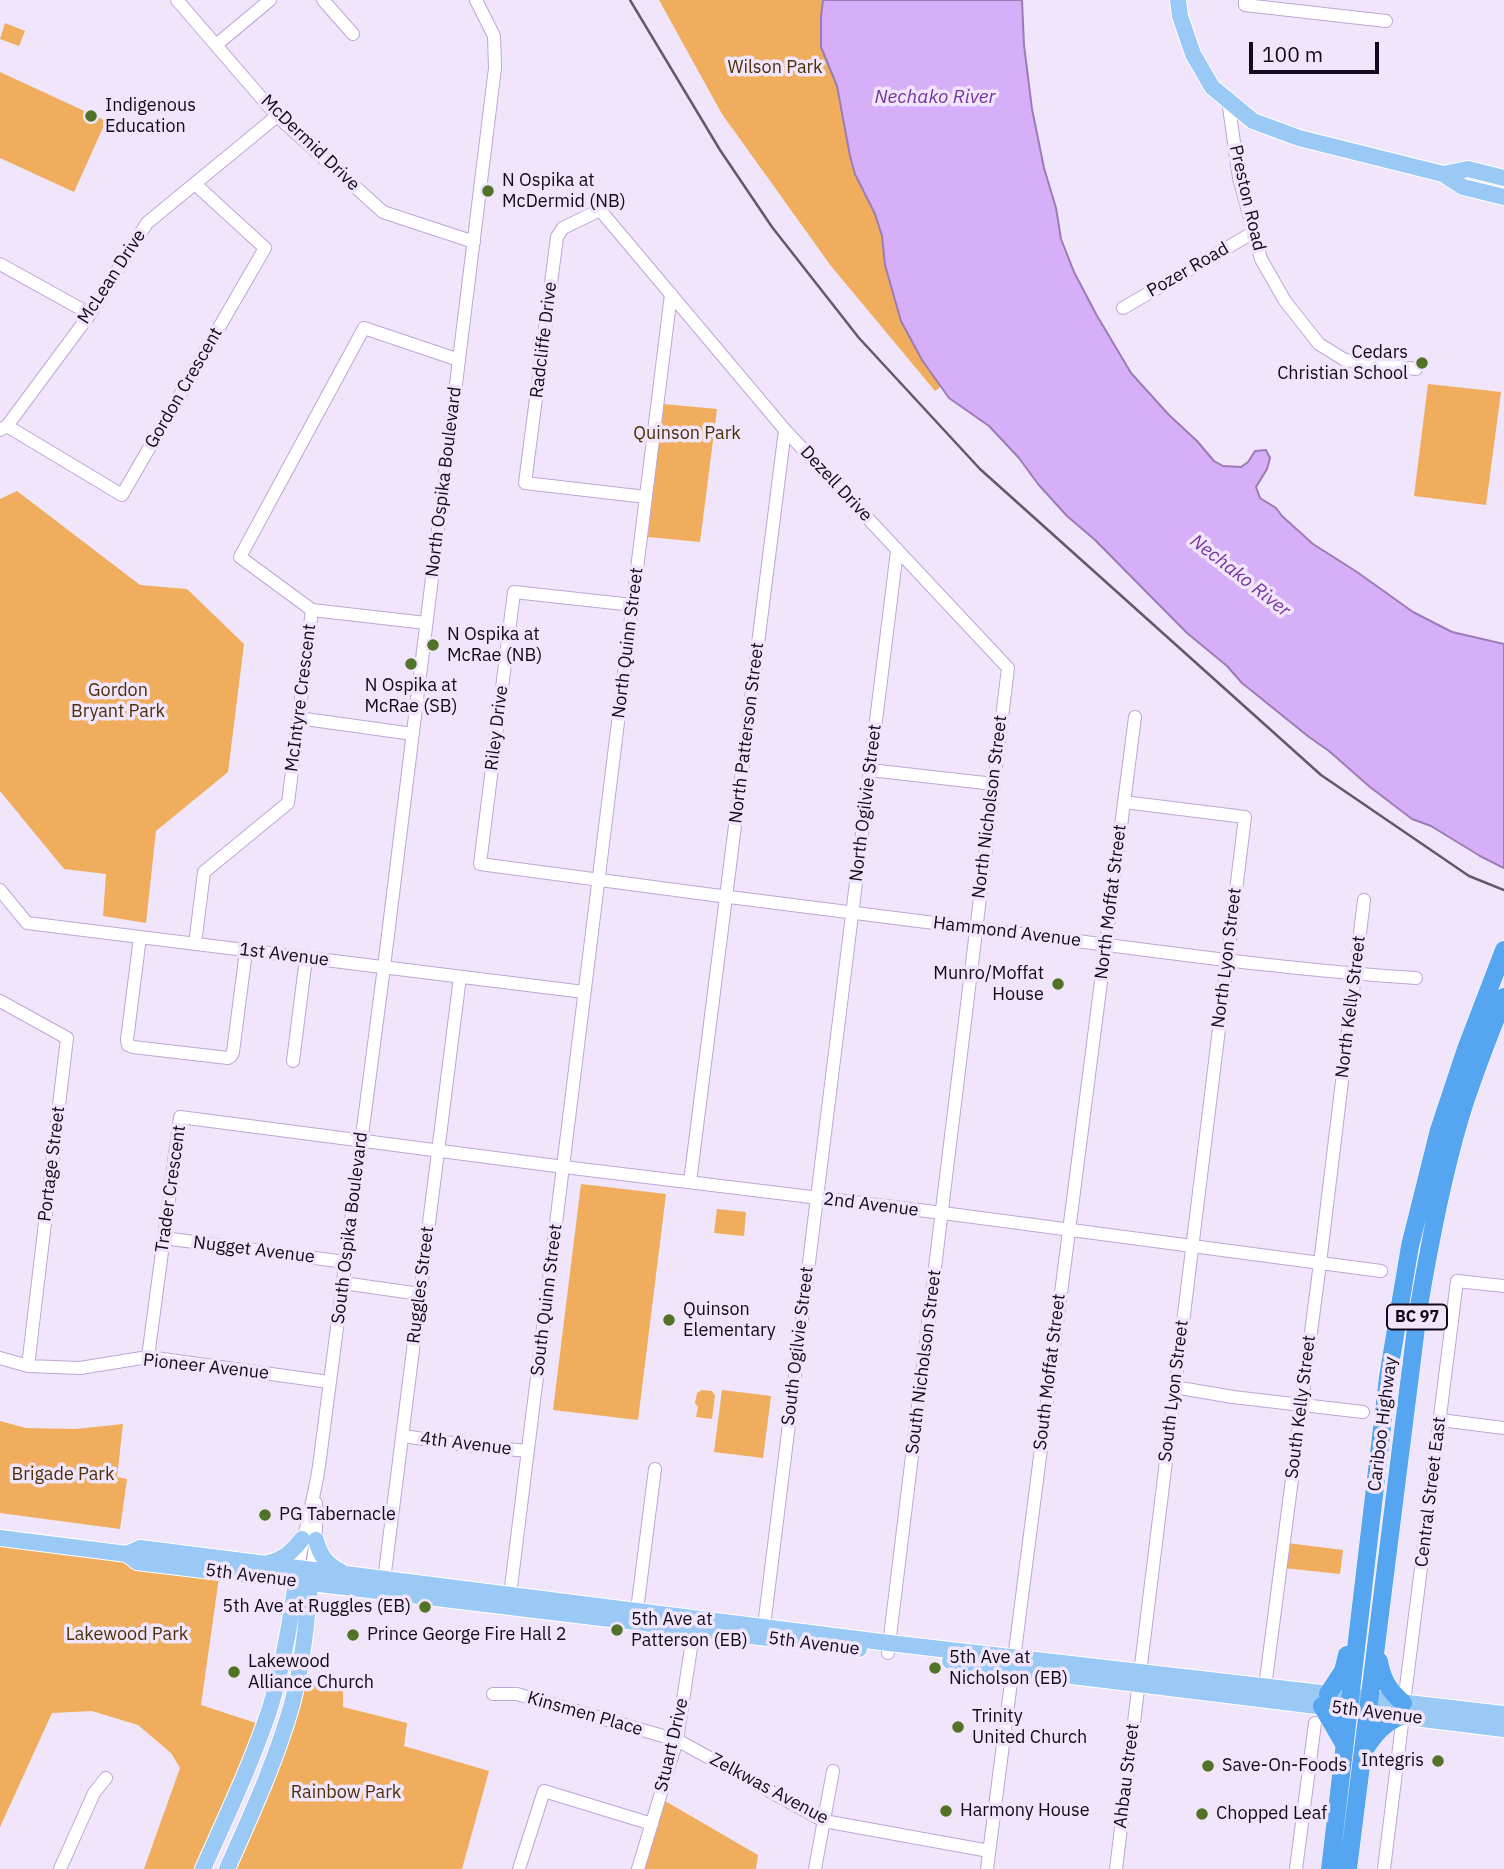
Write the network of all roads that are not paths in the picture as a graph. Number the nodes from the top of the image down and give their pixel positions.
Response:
1 (177, 0) edge
2 (270, 0) edge
3 (323, 0) edge
4 (476, 0) edge
5 (1178, 0) edge
6 (1245, 0) edge
7 (1386, 21) dead end
8 (353, 34) dead end
9 (216, 45) junction
10 (1228, 100) junction
11 (277, 116) junction
12 (1443, 174) junction
13 (1504, 178) edge
14 (195, 184) junction
15 (1504, 197) edge
16 (1254, 232) junction
17 (474, 242) junction
18 (0, 264) edge
19 (671, 293) junction
20 (1123, 308) dead end
21 (90, 314) junction
22 (459, 360) junction
23 (1416, 369) dead end
24 (4, 428) edge
25 (785, 430) junction
26 (646, 498) junction
27 (897, 551) junction
28 (633, 605) junction
29 (312, 610) junction
30 (426, 623) junction
31 (1008, 668) joint
32 (1135, 717) dead end
33 (298, 718) junction
34 (413, 734) junction
35 (870, 770) junction
36 (994, 784) junction
37 (1124, 802) junction
38 (598, 881) junction
39 (0, 890) edge
40 (726, 897) junction
41 (1364, 900) dead end
42 (852, 913) junction
43 (975, 928) junction
44 (140, 937) junction
45 (195, 944) junction
46 (1105, 944) junction
47 (1504, 950) edge
48 (247, 951) junction
49 (306, 958) junction
50 (1227, 959) junction
51 (383, 967) junction
52 (1355, 974) junction
53 (460, 977) junction
54 (1416, 978) dead end
55 (584, 992) junction
56 (1504, 997) edge
57 (0, 1001) edge
58 (834, 1055) joint
59 (293, 1061) dead end
60 (959, 1071) joint
61 (1087, 1087) joint
62 (1210, 1098) joint
63 (1338, 1115) joint
64 (361, 1142) junction
65 (438, 1151) junction
66 (564, 1167) junction
67 (690, 1182) junction
68 (816, 1198) junction
69 (943, 1213) junction
70 (1069, 1230) junction
71 (164, 1238) junction
72 (1192, 1246) junction
73 (345, 1262) junction
74 (1320, 1263) junction
75 (1381, 1271) dead end
76 (343, 1283) junction
77 (1504, 1286) edge
78 (420, 1294) junction
79 (148, 1357) junction
80 (0, 1358) edge
81 (28, 1366) junction
82 (330, 1382) junction
83 (1174, 1387) junction
84 (1302, 1404) junction
85 (1363, 1412) dead end
86 (1440, 1420) junction
87 (1504, 1428) edge
88 (403, 1436) junction
89 (528, 1451) junction
90 (655, 1469) dead end
91 (1372, 1514) junction
92 (0, 1538) edge
93 (309, 1540) junction
94 (261, 1571) junction
95 (304, 1576) junction
96 (348, 1581) junction
97 (384, 1586) junction
98 (509, 1601) junction
99 (299, 1612) junction
100 (636, 1616) junction
101 (694, 1624) junction
102 (763, 1632) junction
103 (1377, 1647) junction
104 (888, 1648) junction
105 (1013, 1663) junction
106 (1139, 1678) junction
107 (1264, 1693) junction
108 (493, 1694) dead end
109 (1359, 1706) junction
110 (1321, 1708) junction
111 (1403, 1709) junction
112 (1504, 1714) edge
113 (1504, 1729) edge
114 (677, 1740) junction
115 (1344, 1744) junction
116 (1363, 1752) junction
117 (833, 1771) dead end
118 (106, 1778) dead end
119 (824, 1822) junction
120 (652, 1824) junction
121 (989, 1851) junction
122 (60, 1869) edge
123 (203, 1869) edge
124 (227, 1869) edge
125 (519, 1869) edge
126 (638, 1869) edge
127 (815, 1869) edge
128 (987, 1869) edge
129 (1116, 1869) edge
130 (1296, 1869) edge
131 (1329, 1869) edge
132 (1337, 1869) edge
133 (1348, 1869) edge
134 (1384, 1869) edge

1 - 9 street, McDermid Drive
2 - 9 street
3 - 8 street
4 - 17 street, North Ospika Boulevard
5 - 10 main road
6 - 7 street
9 - 11 street, McDermid Drive
10 - 12 main road
10 - 16 street, Preston Road
11 - 14 street, McLean Drive
11 - 17 street, McDermid Drive
12 - 13 main road
12 - 15 main road
14 - 21 street, McLean Drive
14 - 24 street, Gordon Crescent
16 - 20 street, Pozer Road
16 - 23 street, Preston Road
17 - 22 street, North Ospika Boulevard
18 - 21 street
19 - 25 street, Dezell Drive
19 - 26 street, North Quinn Street
19 - 26 street, Radcliffe Drive
21 - 24 street, McLean Drive
22 - 29 street, McIntyre Crescent
22 - 30 street, North Ospika Boulevard
25 - 27 street, Dezell Drive
25 - 40 street, North Patterson Street
26 - 28 street, North Quinn Street
27 - 31 street, Dezell Drive
27 - 35 street, North Ogilvie Street
28 - 38 street, North Quinn Street
28 - 38 street, Riley Drive
29 - 30 street
29 - 33 street, McIntyre Crescent
30 - 34 street, North Ospika Boulevard
31 - 36 street, North Nicholson Street
32 - 37 street, North Moffat Street
33 - 34 street
33 - 45 street, McIntyre Crescent
34 - 51 street, North Ospika Boulevard
35 - 36 street
35 - 42 street, North Ogilvie Street
36 - 43 street, North Nicholson Street
37 - 46 street, North Moffat Street
37 - 50 street, North Lyon Street
38 - 40 street, Hammond Avenue
38 - 55 street, North Quinn Street
39 - 44 street, 1st Avenue
40 - 42 street, Hammond Avenue
40 - 67 street, North Patterson Street
41 - 52 street, North Kelly Street
42 - 43 street, Hammond Avenue
42 - 58 street, North Ogilvie Street
43 - 46 street, Hammond Avenue
43 - 60 street, North Nicholson Street
44 - 45 street, 1st Avenue
44 - 48 street
45 - 48 street, 1st Avenue
46 - 50 street, Hammond Avenue
46 - 61 street, North Moffat Street
47 - 91 highway, Cariboo Highway / BC 97
48 - 49 street, 1st Avenue
49 - 51 street, 1st Avenue
49 - 59 street
50 - 52 street, Hammond Avenue
50 - 62 street, North Lyon Street
51 - 53 street, 1st Avenue
51 - 64 street, South Ospika Boulevard
52 - 54 street, Hammond Avenue
52 - 63 street, North Kelly Street
53 - 55 street, 1st Avenue
53 - 65 street, Ruggles Street
55 - 66 street, South Quinn Street
56 - 103 highway, Cariboo Highway / BC 97
57 - 81 street, Portage Street
58 - 68 street, South Ogilvie Street
60 - 69 street, South Nicholson Street
61 - 70 street, South Moffat Street
62 - 72 street, South Lyon Street
63 - 74 street, South Kelly Street
64 - 65 street, 2nd Avenue
64 - 71 street, Trader Crescent
64 - 73 street, South Ospika Boulevard
65 - 66 street, 2nd Avenue
65 - 78 street, Ruggles Street
66 - 67 street, 2nd Avenue
66 - 89 street, South Quinn Street
67 - 68 street, 2nd Avenue
68 - 69 street, 2nd Avenue
68 - 102 street, South Ogilvie Street
69 - 70 street, 2nd Avenue
69 - 104 street, South Nicholson Street
70 - 72 street, 2nd Avenue
70 - 105 street, South Moffat Street
71 - 73 street, Nugget Avenue
71 - 79 street, Trader Crescent
72 - 74 street, 2nd Avenue
72 - 83 street, South Lyon Street
73 - 76 street, South Ospika Boulevard
74 - 75 street, 2nd Avenue
74 - 84 street, South Kelly Street
76 - 78 street
76 - 82 street, South Ospika Boulevard
77 - 86 street, Central Street East
78 - 88 street, Ruggles Street
79 - 81 street, Pioneer Avenue
79 - 82 street, Pioneer Avenue
80 - 81 street, Pioneer Avenue
82 - 93 street, South Ospika Boulevard
83 - 84 street
83 - 106 street, South Lyon Street
84 - 85 street
84 - 107 street, South Kelly Street
86 - 87 street
86 - 111 street, Central Street East
88 - 89 street, 4th Avenue
88 - 97 street, Ruggles Street
89 - 98 street, South Quinn Street
90 - 100 street
91 - 109 highway, Cariboo Highway / BC 97
91 - 110 highway
92 - 94 main road, 5th Avenue
93 - 94 main road
93 - 95 street, South Ospika Boulevard
93 - 96 main road
94 - 95 main road, 5th Avenue
94 - 99 main road
95 - 96 main road, 5th Avenue
95 - 99 main road, South Ospika Boulevard
96 - 97 main road, 5th Avenue
96 - 99 main road
97 - 98 main road, 5th Avenue
98 - 100 main road, 5th Avenue
99 - 123 main road, South Ospika Boulevard
99 - 124 main road, South Ospika Boulevard
100 - 101 main road, 5th Avenue
101 - 102 main road, 5th Avenue
101 - 114 street, Stuart Drive
102 - 104 main road, 5th Avenue
103 - 109 highway, Cariboo Highway / BC 97
103 - 111 highway
104 - 105 main road, 5th Avenue
105 - 106 main road, 5th Avenue
105 - 121 street, South Moffat Street
106 - 107 main road, 5th Avenue
106 - 129 street, Ahbau Street
107 - 110 main road, 5th Avenue
108 - 114 street, Kinsmen Place
109 - 110 main road, 5th Avenue
109 - 111 main road, 5th Avenue
109 - 115 highway, Cariboo Highway / BC 97
109 - 116 highway, Cariboo Highway / BC 97
109 - 132 highway
110 - 115 highway
110 - 130 street
111 - 112 main road, 5th Avenue
111 - 113 main road, 5th Avenue
111 - 116 highway
111 - 134 street, Central Street East
114 - 119 street, Zelkwas Avenue
114 - 120 street, Stuart Drive
115 - 131 highway, Cariboo Highway / BC 97
116 - 133 highway, Cariboo Highway / BC 97
117 - 119 street
118 - 122 street
119 - 121 street, Zelkwas Avenue
119 - 127 street
120 - 125 street
120 - 126 street, Stuart Drive
121 - 128 street, South Moffat Street

